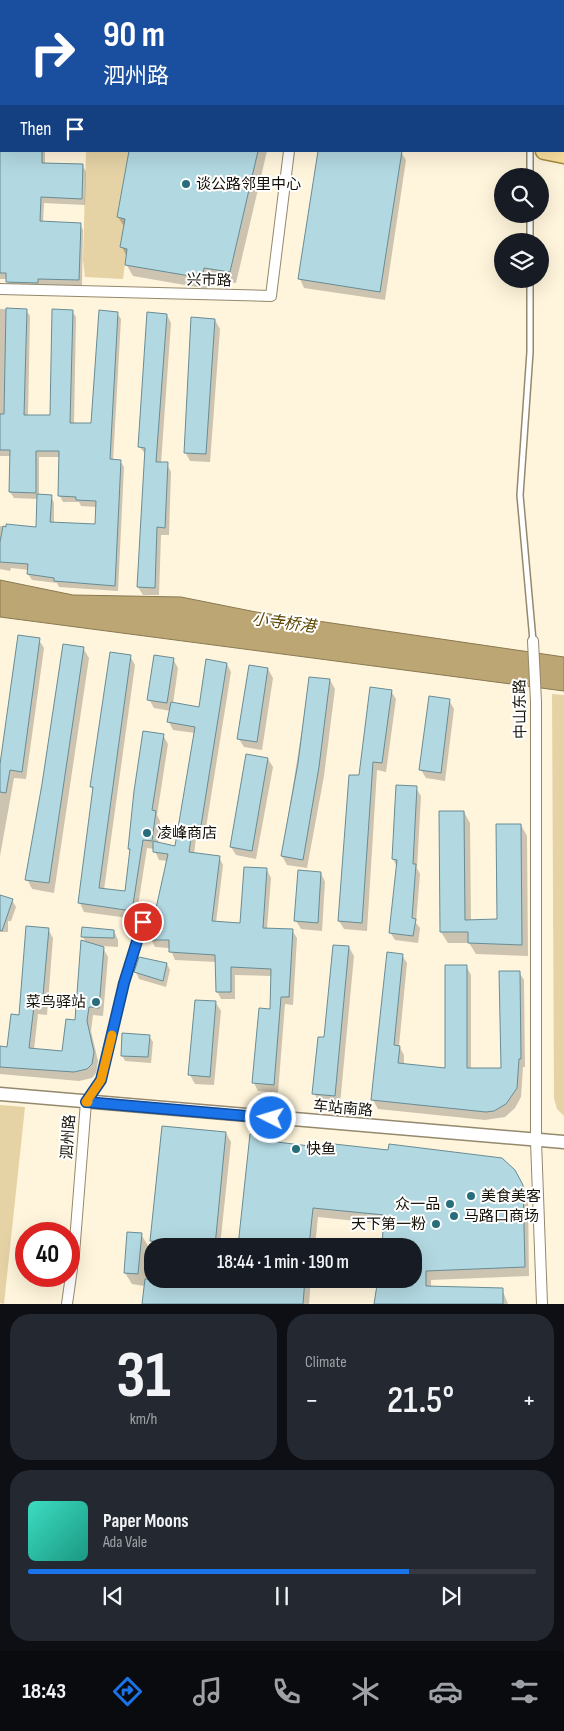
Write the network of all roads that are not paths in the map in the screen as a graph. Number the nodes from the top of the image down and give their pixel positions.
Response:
1 (289, 152) edge
2 (530, 152) edge
3 (530, 168) edge
4 (530, 288) edge
5 (0, 289) edge
6 (533, 641) joint
7 (143, 922) dead end
8 (0, 1094) edge
9 (86, 1102) junction
10 (536, 1141) junction
11 (564, 1142) edge
12 (67, 1304) edge
13 (542, 1304) edge

1 - 5 street, 兴市路
2 - 3 lane
4 - 6 lane, 中山东路
6 - 10 street, 中山东路
7 - 9 lane, 泗州路
8 - 9 street, 车站南路
9 - 10 street, 车站南路
9 - 12 street, 泗州路
10 - 11 street, 车站南路
10 - 13 street, 中山东路

